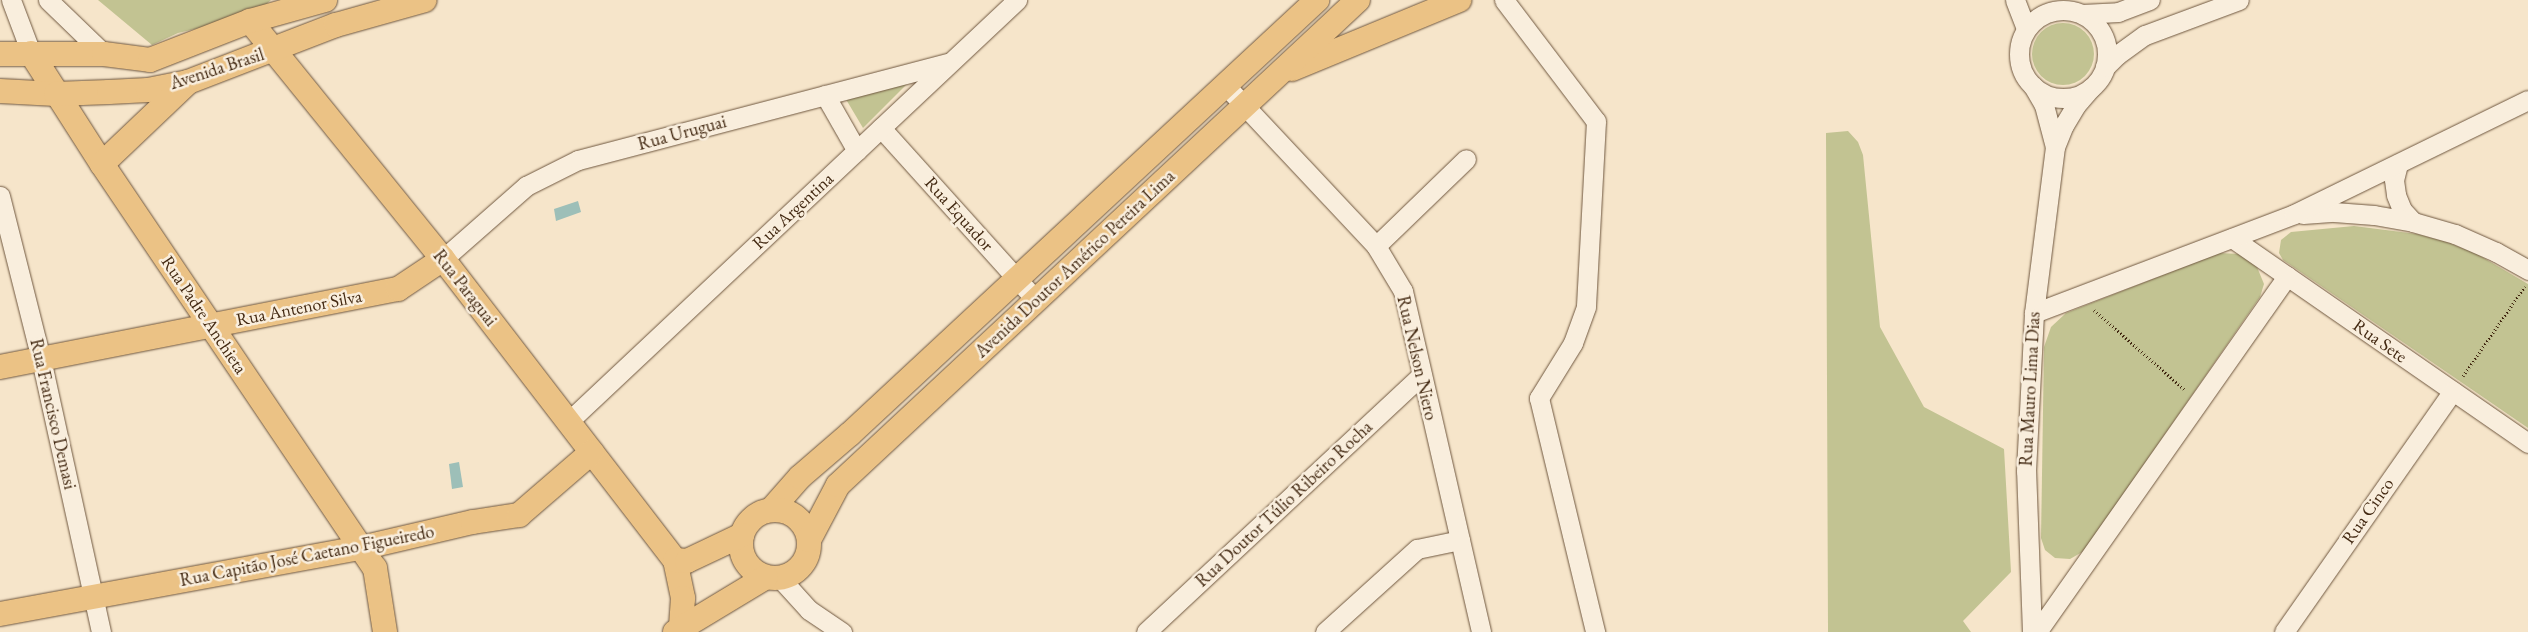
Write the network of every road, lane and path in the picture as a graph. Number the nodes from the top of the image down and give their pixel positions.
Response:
1 (11, 0) edge
2 (48, 0) edge
3 (326, 0) edge
4 (425, 0) edge
5 (1017, 0) edge
6 (1317, 0) edge
7 (1358, 0) edge
8 (1460, 0) edge
9 (1504, 0) edge
10 (2015, 0) edge
11 (2150, 0) edge
12 (2239, 0) edge
13 (2055, 5) edge
14 (2082, 14) junction
15 (250, 21) junction
16 (2026, 29) junction
17 (272, 50) junction
18 (31, 53) junction
19 (0, 54) edge
20 (104, 54) junction
21 (949, 63) junction
22 (2105, 67) junction
23 (1276, 76) junction
24 (188, 82) junction
25 (1225, 85) junction
26 (2033, 86) junction
27 (2091, 88) junction
28 (0, 91) edge
29 (56, 94) junction
30 (825, 95) junction
31 (2528, 100) edge
32 (1244, 106) junction
33 (881, 128) junction
34 (2055, 147) junction
35 (857, 151) junction
36 (1466, 159) dead end
37 (102, 164) junction
38 (2398, 164) junction
39 (0, 196) edge
40 (2294, 214) junction
41 (2413, 222) junction
42 (2232, 238) junction
43 (1376, 246) junction
44 (443, 259) junction
45 (2528, 270) edge
46 (2287, 276) junction
47 (1018, 279) junction
48 (2528, 282) edge
49 (2078, 296) junction
50 (1038, 300) junction
51 (2034, 313) junction
52 (211, 326) junction
53 (41, 359) junction
54 (0, 367) edge
55 (1422, 375) junction
56 (2453, 391) junction
57 (2198, 402) junction
58 (568, 421) junction
59 (2528, 443) edge
60 (592, 452) junction
61 (771, 510) junction
62 (742, 535) junction
63 (809, 540) junction
64 (1460, 540) junction
65 (361, 548) junction
66 (674, 560) junction
67 (773, 578) junction
68 (93, 596) junction
69 (0, 614) edge
70 (678, 629) edge
71 (101, 632) edge
72 (385, 632) edge
73 (842, 632) edge
74 (1146, 632) edge
75 (1325, 632) edge
76 (1482, 632) edge
77 (1595, 632) edge
78 (2032, 632) edge
79 (2037, 632) edge
80 (2284, 632) edge

1 - 18 street, Rua Padre Anchieta
2 - 20 street
3 - 15 main road, Avenida Brasil
4 - 17 main road, Avenida Brasil
5 - 21 street, Rua Argentina
6 - 25 main road, Avenida Doutor Américo Pereira Lima
7 - 23 main road, Avenida Doutor Américo Pereira Lima
8 - 23 main road
9 - 77 street
10 - 16 street
11 - 14 street
12 - 22 street
13 - 14 street
13 - 16 street
14 - 22 street
15 - 17 main road, Rua Paraguai
15 - 20 main road, Avenida Brasil
16 - 26 street
17 - 24 main road, Avenida Brasil
17 - 44 main road, Rua Paraguai
18 - 19 main road, Avenida Brasil
18 - 20 main road, Avenida Brasil
18 - 29 main road, Rua Padre Anchieta
21 - 30 street, Rua Uruguai
21 - 33 street, Rua Argentina
22 - 27 street
23 - 32 main road, Avenida Doutor Américo Pereira Lima
24 - 29 main road, Avenida Brasil
24 - 37 main road
25 - 32 street, Rua Nelson Niero
25 - 47 main road, Avenida Doutor Américo Pereira Lima
26 - 27 street
26 - 34 street
27 - 34 street
28 - 29 main road, Avenida Brasil
29 - 37 main road, Rua Padre Anchieta
30 - 35 street
30 - 44 street, Rua Uruguai
31 - 38 street
32 - 43 street, Rua Nelson Niero
32 - 50 main road, Avenida Doutor Américo Pereira Lima
33 - 35 street, Rua Argentina
33 - 47 street, Rua Equador
34 - 51 street, Rua Mauro Lima Dias
35 - 58 street, Rua Argentina
36 - 43 street
37 - 52 main road, Rua Padre Anchieta
38 - 40 street
38 - 41 street
39 - 53 street, Rua Francisco Demasi
40 - 41 street
40 - 42 street
41 - 45 street
42 - 46 street, Rua Sete
42 - 49 street
43 - 55 street, Rua Nelson Niero
44 - 52 main road, Rua Antenor Silva
44 - 58 main road, Rua Paraguai
46 - 56 street, Rua Sete
46 - 57 street
47 - 50 street, Rua Equador
47 - 61 main road, Avenida Doutor Américo Pereira Lima
48 - 56 path
49 - 51 street
49 - 57 path
50 - 63 main road, Avenida Doutor Américo Pereira Lima
51 - 78 street, Rua Mauro Lima Dias
52 - 53 main road, Rua Antenor Silva
52 - 65 main road, Rua Padre Anchieta
53 - 54 main road, Rua Antenor Silva
53 - 68 street, Rua Francisco Demasi
55 - 64 street, Rua Nelson Niero
55 - 74 street, Rua Doutor Túlio Ribeiro Rocha
56 - 59 street, Rua Sete
56 - 80 street, Rua Cinco
57 - 79 street
58 - 60 main road, Rua Paraguai
60 - 65 main road, Rua Capitão José Caetano Figueiredo
60 - 66 main road, Rua Paraguai
61 - 62 main road
61 - 63 main road
62 - 66 main road
62 - 67 main road
63 - 67 main road
64 - 75 street
64 - 76 street, Rua Nelson Niero
65 - 68 main road, Rua Capitão José Caetano Figueiredo
65 - 72 main road, Rua Padre Anchieta
66 - 70 main road, Rua Paraguai
67 - 70 main road
67 - 73 street
68 - 69 main road, Rua Capitão José Caetano Figueiredo
68 - 71 street, Rua Francisco Demasi

